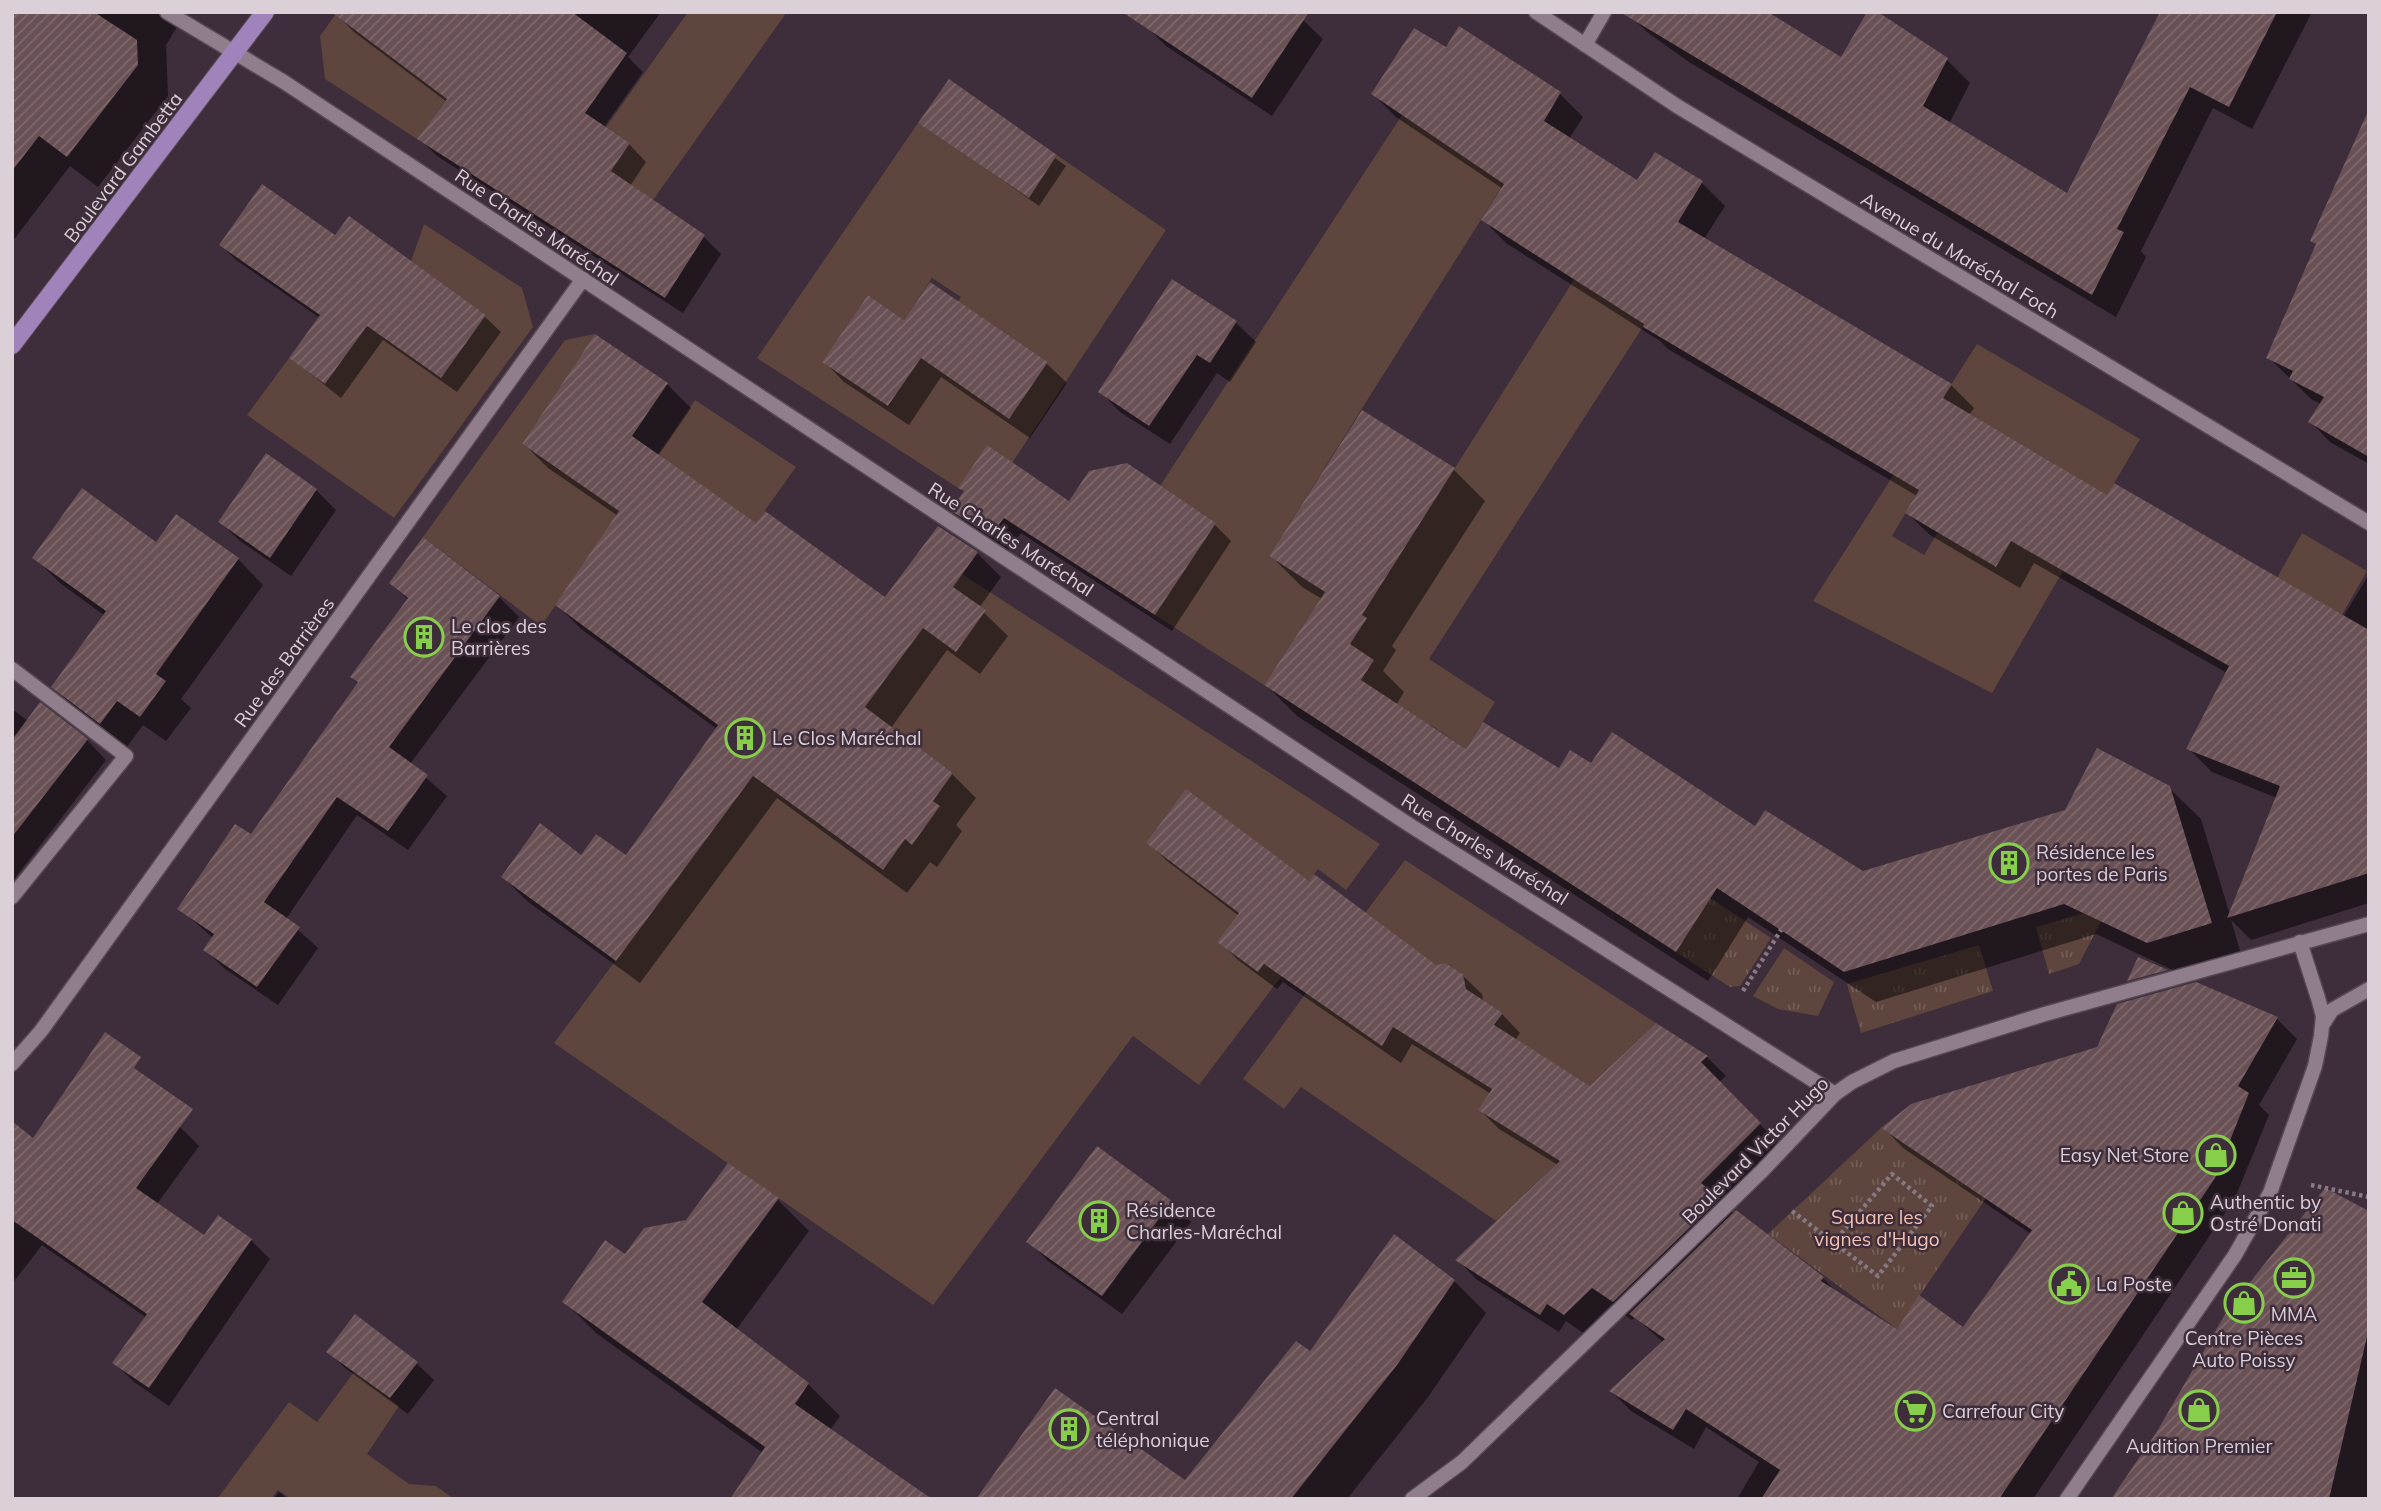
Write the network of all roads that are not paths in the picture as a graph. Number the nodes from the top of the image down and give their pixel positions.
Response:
1 (167, 12) edge
2 (265, 12) edge
3 (1536, 12) edge
4 (1604, 12) edge
5 (1585, 45) junction
6 (235, 53) junction
7 (583, 279) junction
8 (12, 345) edge
9 (2369, 523) edge
10 (12, 669) edge
11 (12, 897) edge
12 (2369, 924) edge
13 (2300, 942) junction
14 (2369, 989) edge
15 (2322, 1026) junction
16 (12, 1064) edge
17 (1835, 1094) junction
18 (1412, 1499) edge
19 (2067, 1499) edge

1 - 6 street, Rue Charles Maréchal
2 - 6 main road, Boulevard Gambetta
3 - 5 street, Avenue du Maréchal Foch
4 - 5 street
5 - 9 street, Avenue du Maréchal Foch
6 - 7 street, Rue Charles Maréchal
6 - 8 main road, Boulevard Gambetta
7 - 16 street, Rue des Barrières
7 - 17 street, Rue Charles Maréchal
10 - 11 street
12 - 13 street, Boulevard Victor Hugo
13 - 15 street
13 - 17 street, Boulevard Victor Hugo
14 - 15 street
15 - 19 street
17 - 18 street, Boulevard Victor Hugo

